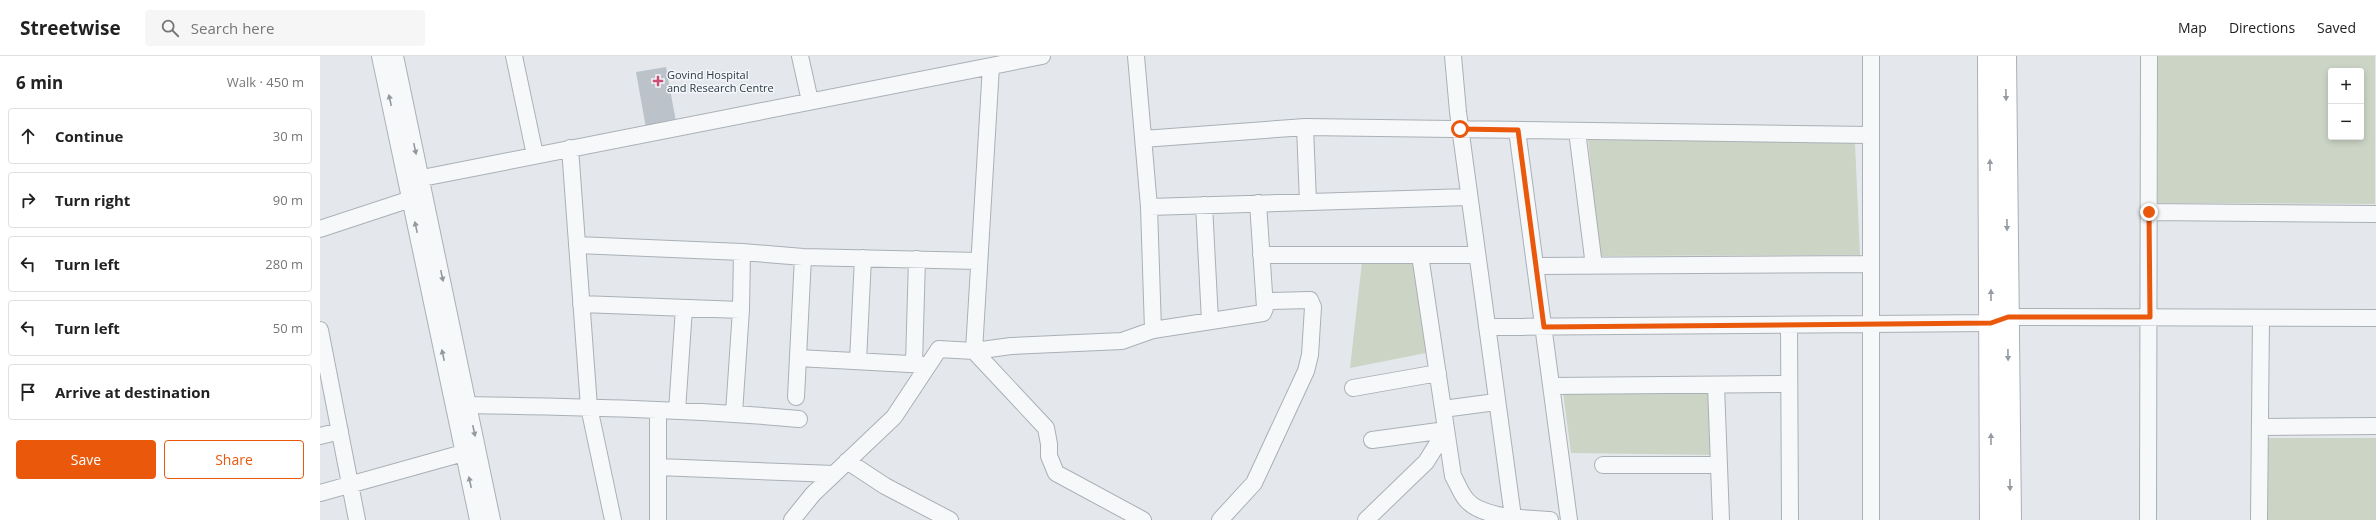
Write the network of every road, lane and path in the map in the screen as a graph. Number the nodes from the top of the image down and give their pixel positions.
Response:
1 (380, 56) edge
2 (396, 56) edge
3 (514, 56) edge
4 (800, 56) edge
5 (1042, 56) edge
6 (1136, 56) edge
7 (1453, 56) edge
8 (1871, 56) edge
9 (1989, 56) edge
10 (2005, 56) edge
11 (2149, 56) edge
12 (991, 66) junction
13 (810, 101) junction
14 (1304, 127) junction
15 (1460, 129) junction
16 (1518, 130) junction
17 (1577, 131) junction
18 (1871, 136) junction
19 (1143, 139) junction
20 (570, 148) junction
21 (535, 155) junction
22 (414, 179) junction
23 (1469, 196) junction
24 (418, 197) junction
25 (1308, 202) junction
26 (1258, 204) junction
27 (1204, 205) junction
28 (1149, 207) junction
29 (2149, 212) junction
30 (2376, 214) edge
31 (320, 229) edge
32 (577, 245) junction
33 (742, 252) junction
34 (1261, 255) junction
35 (1420, 255) junction
36 (1477, 255) junction
37 (803, 257) junction
38 (863, 258) junction
39 (917, 259) junction
40 (979, 261) junction
41 (1871, 264) junction
42 (1536, 266) junction
43 (1594, 266) junction
44 (1264, 301) junction
45 (582, 304) junction
46 (684, 308) junction
47 (741, 310) junction
48 (2150, 317) junction
49 (2261, 318) junction
50 (2376, 318) edge
51 (1999, 320) junction
52 (1210, 321) junction
53 (1871, 324) junction
54 (1788, 325) junction
55 (1487, 327) junction
56 (1544, 327) junction
57 (320, 330) edge
58 (1153, 330) junction
59 (974, 351) junction
60 (798, 358) junction
61 (858, 361) junction
62 (921, 364) junction
63 (1438, 373) junction
64 (1789, 384) junction
65 (1716, 385) junction
66 (1551, 386) junction
67 (1353, 388) dead end
68 (796, 397) dead end
69 (1496, 402) junction
70 (468, 405) junction
71 (589, 407) junction
72 (1443, 409) junction
73 (658, 410) junction
74 (677, 411) junction
75 (734, 413) junction
76 (799, 419) dead end
77 (2376, 426) edge
78 (2260, 427) junction
79 (1446, 430) junction
80 (340, 431) junction
81 (320, 436) edge
82 (1372, 440) dead end
83 (471, 451) junction
84 (847, 461) junction
85 (1603, 464) dead end
86 (1719, 465) junction
87 (658, 467) junction
88 (834, 474) junction
89 (350, 484) junction
90 (320, 493) edge
91 (1513, 517) junction
92 (358, 520) edge
93 (478, 520) edge
94 (492, 520) edge
95 (613, 520) edge
96 (658, 520) edge
97 (792, 520) edge
98 (950, 520) edge
99 (1143, 520) edge
100 (1220, 520) edge
101 (1366, 520) edge
102 (1550, 520) edge
103 (1569, 520) edge
104 (1721, 520) edge
105 (1790, 520) edge
106 (1871, 520) edge
107 (1991, 520) edge
108 (2010, 520) edge
109 (2148, 520) edge
110 (2259, 520) edge

22 -> 1 street
2 -> 22 street
3 - 21 street
4 - 13 street
5 - 12 street
6 - 19 street
7 - 15 street
8 - 18 street
51 -> 9 street
10 -> 51 street
11 - 29 street
12 - 13 street
12 - 40 street
13 - 20 street
14 - 15 street
14 - 19 street
14 - 25 street
15 - 16 street
15 - 23 street
16 - 17 street
16 - 42 street
17 - 18 street
17 - 43 street
18 - 41 street
19 - 28 street
20 - 21 street
20 - 32 street
21 - 22 street
22 - 24 street
23 - 25 street
23 - 36 street
24 - 31 street
24 -> 70 street
83 -> 24 street
25 - 26 street
26 - 27 street
26 - 34 street
27 - 28 street
27 - 52 street
28 - 58 street
29 - 30 street
29 - 48 street
32 - 33 street
32 - 45 street
33 - 37 street
33 - 47 street
34 - 35 street
34 - 44 street
35 - 36 street
35 - 63 street
36 - 55 street
37 - 38 street
37 - 60 street
38 - 39 street
38 - 61 street
39 - 40 street
39 - 62 street
40 - 59 street
41 - 43 street
41 - 53 street
42 - 43 street
42 - 56 street
44 - 52 street
44 - 100 street
45 - 46 street
45 - 71 street
46 - 47 street
46 - 74 street
47 - 75 street
48 - 49 street
48 - 51 street
48 - 109 street
49 - 50 street
49 - 78 street
51 - 53 street
107 -> 51 street
51 -> 108 street
52 - 58 street
53 - 54 street
53 - 106 street
54 - 56 street
54 - 64 street
55 - 56 street
55 - 69 street
56 - 66 street
57 - 80 street
58 - 59 street
59 - 62 street
59 - 99 street
60 - 61 street
60 - 68 street
61 - 62 street
62 - 84 street
63 - 67 street
63 - 72 street
64 - 65 street
64 - 105 street
65 - 66 street
65 - 86 street
66 - 103 street
69 - 72 street
69 - 91 street
70 - 71 street
70 -> 83 street
71 - 73 street
71 - 95 street
72 - 79 street
73 - 74 street
73 - 87 street
74 - 75 street
75 - 76 street
77 - 78 street
78 - 110 street
79 - 82 street
79 - 91 street
79 - 101 street
80 - 81 street
80 - 89 street
83 - 89 street
93 -> 83 street
83 - 94 street
84 - 88 street
84 - 98 street
85 - 86 street
86 - 104 street
87 - 88 street
87 - 96 street
88 - 97 street
89 - 90 street
89 - 92 street
91 - 102 street

